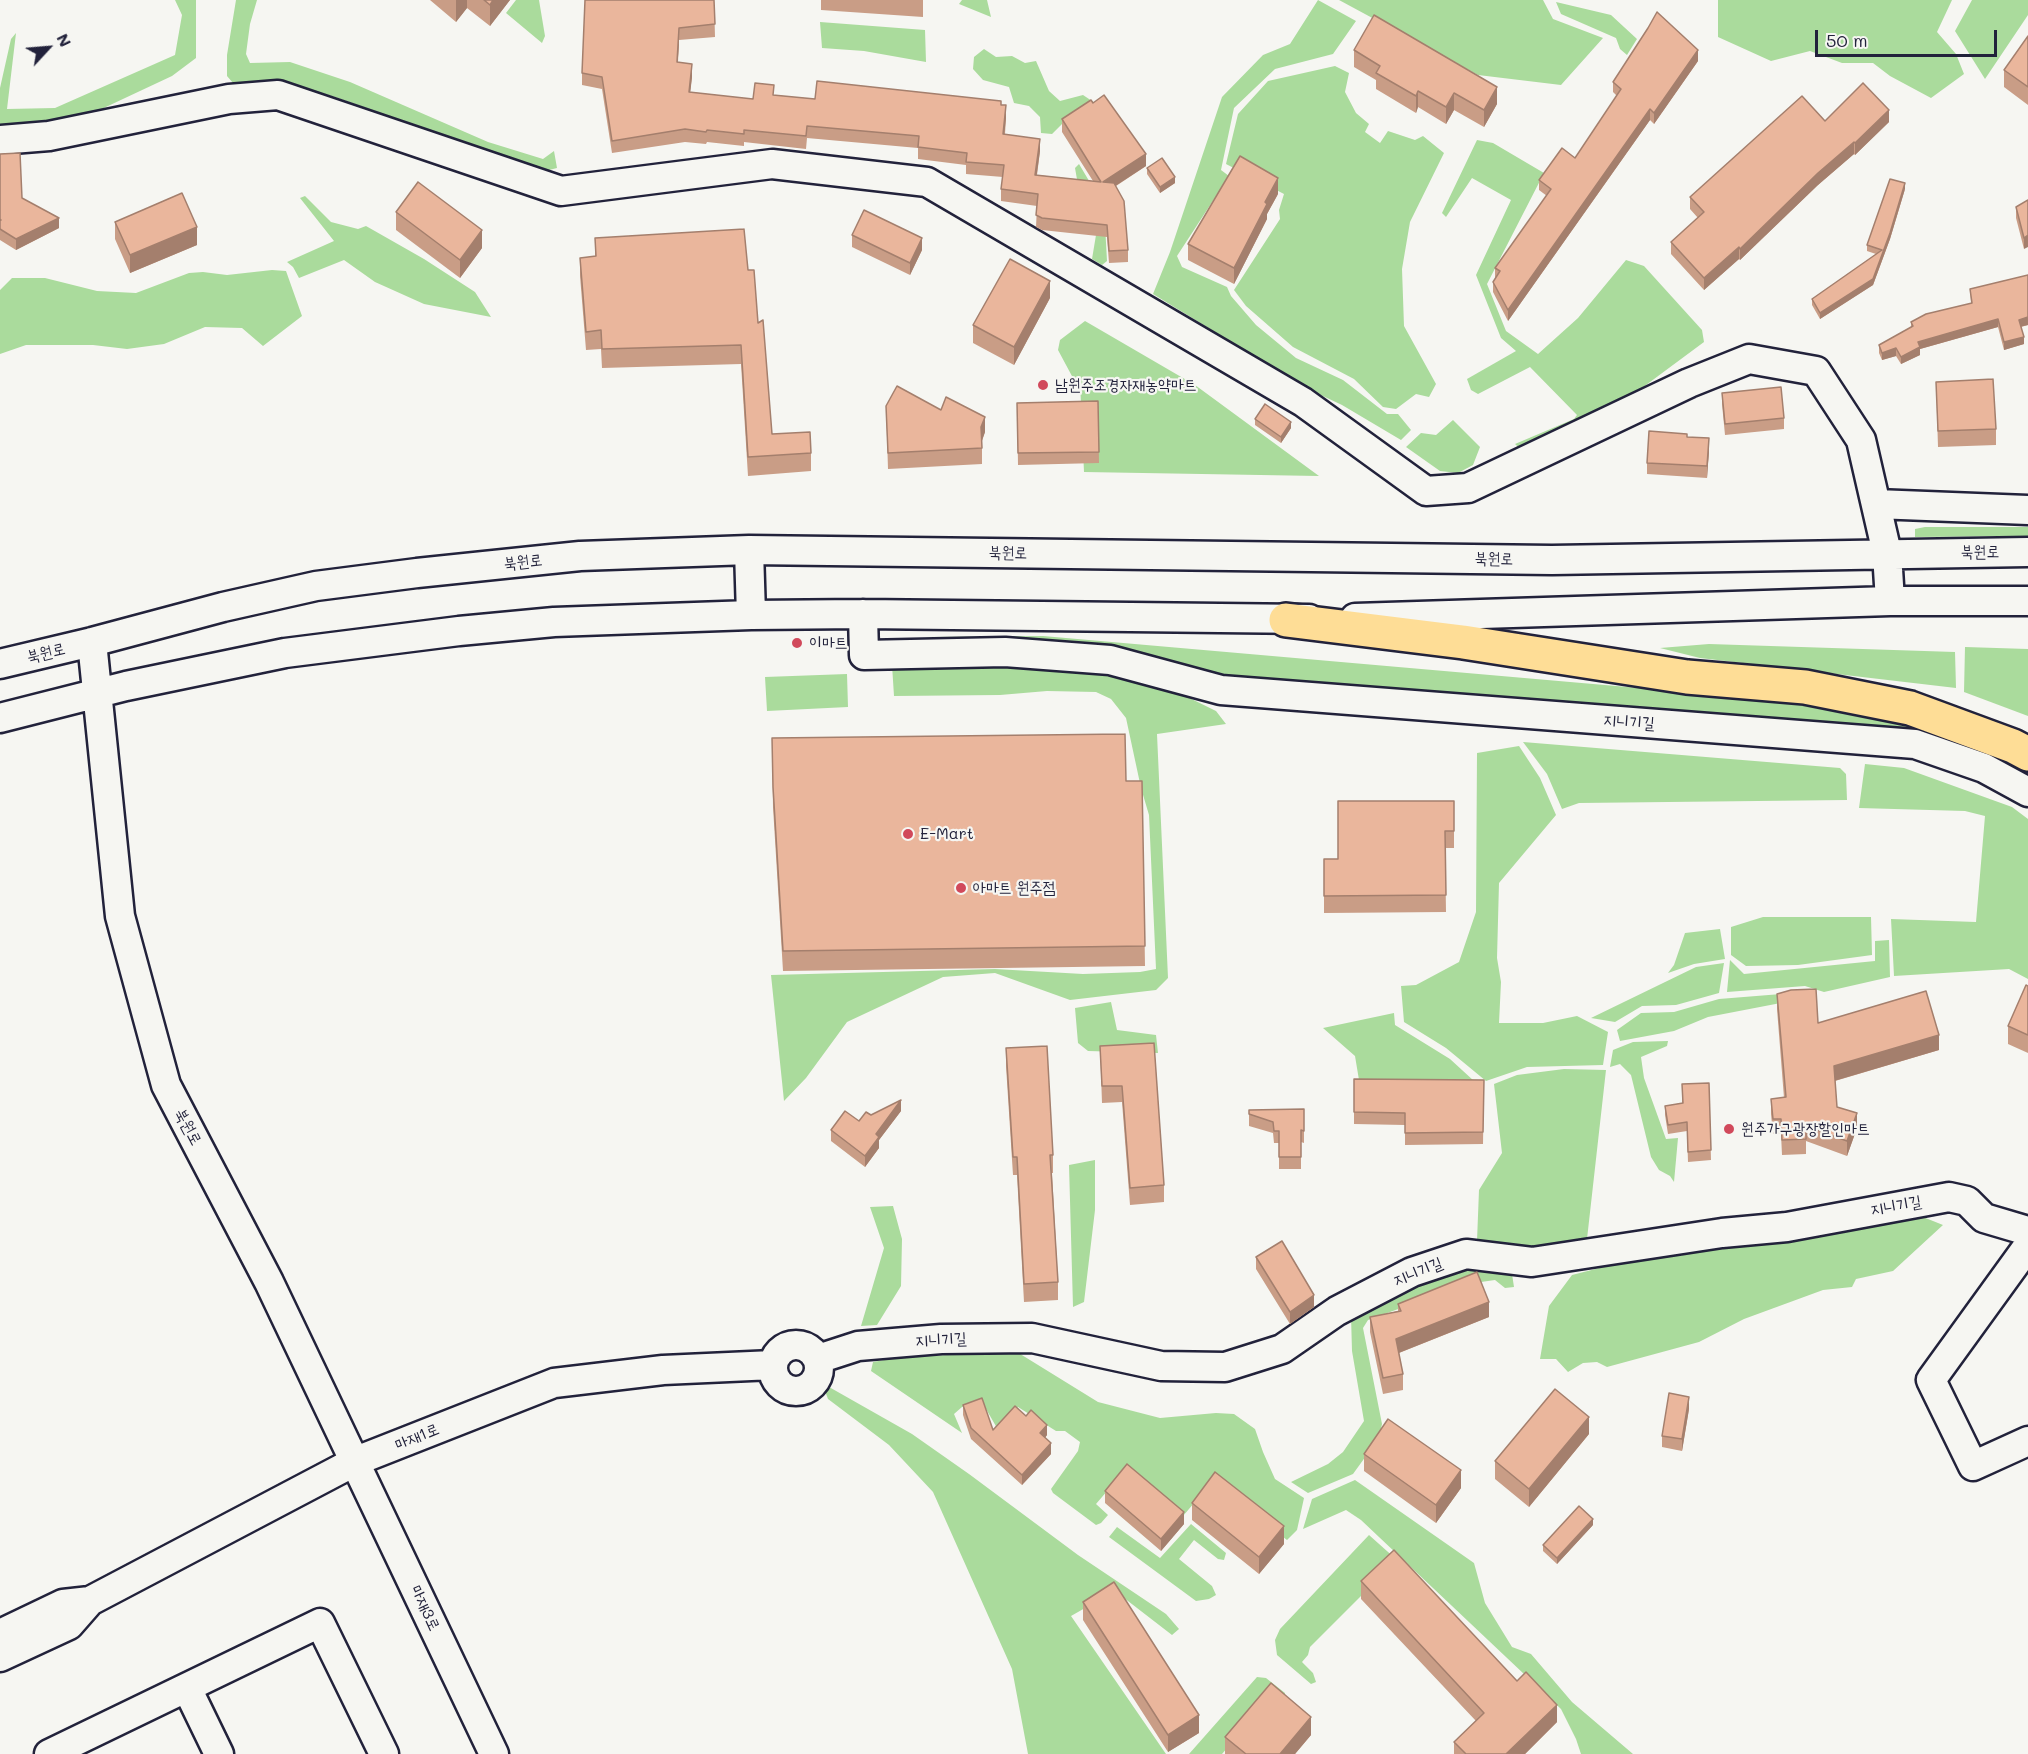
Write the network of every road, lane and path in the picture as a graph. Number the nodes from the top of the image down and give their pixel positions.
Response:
1 (0, 140) edge
2 (1876, 504) junction
3 (2028, 510) edge
4 (748, 549) junction
5 (2028, 552) edge
6 (1887, 553) junction
7 (1890, 601) junction
8 (2028, 601) edge
9 (863, 614) junction
10 (751, 615) junction
11 (1286, 620) junction
12 (92, 642) junction
13 (0, 663) edge
14 (98, 693) junction
15 (0, 718) edge
16 (2028, 754) edge
17 (2028, 792) edge
18 (2028, 1231) edge
19 (2028, 1246) edge
20 (773, 1365) joint
21 (2028, 1441) edge
22 (356, 1461) junction
23 (90, 1601) junction
24 (0, 1634) edge
25 (0, 1657) edge
26 (187, 1688) junction
27 (49, 1754) edge
28 (219, 1754) edge
29 (384, 1754) edge
30 (494, 1754) edge

1 - 2 street
2 - 3 street
2 - 6 street
4 - 6 street, 북원로
4 - 10 street
4 - 12 street, 북원로
5 - 6 street, 북원로
6 - 7 street
7 - 8 street
7 - 11 street
9 - 10 street
9 - 11 street
9 - 17 street, 지니기길
10 - 14 street
11 - 16 highway
12 - 13 street, 북원로
12 - 14 street, 북원로
14 - 15 street
14 - 22 street, 북원로
18 - 20 street, 지니기길
19 - 21 street
20 - 22 street, 마재1로
22 - 23 street, 마재1로
22 - 30 street, 마재3로
23 - 24 street
23 - 25 street
26 - 27 street
26 - 28 street
26 - 29 street

